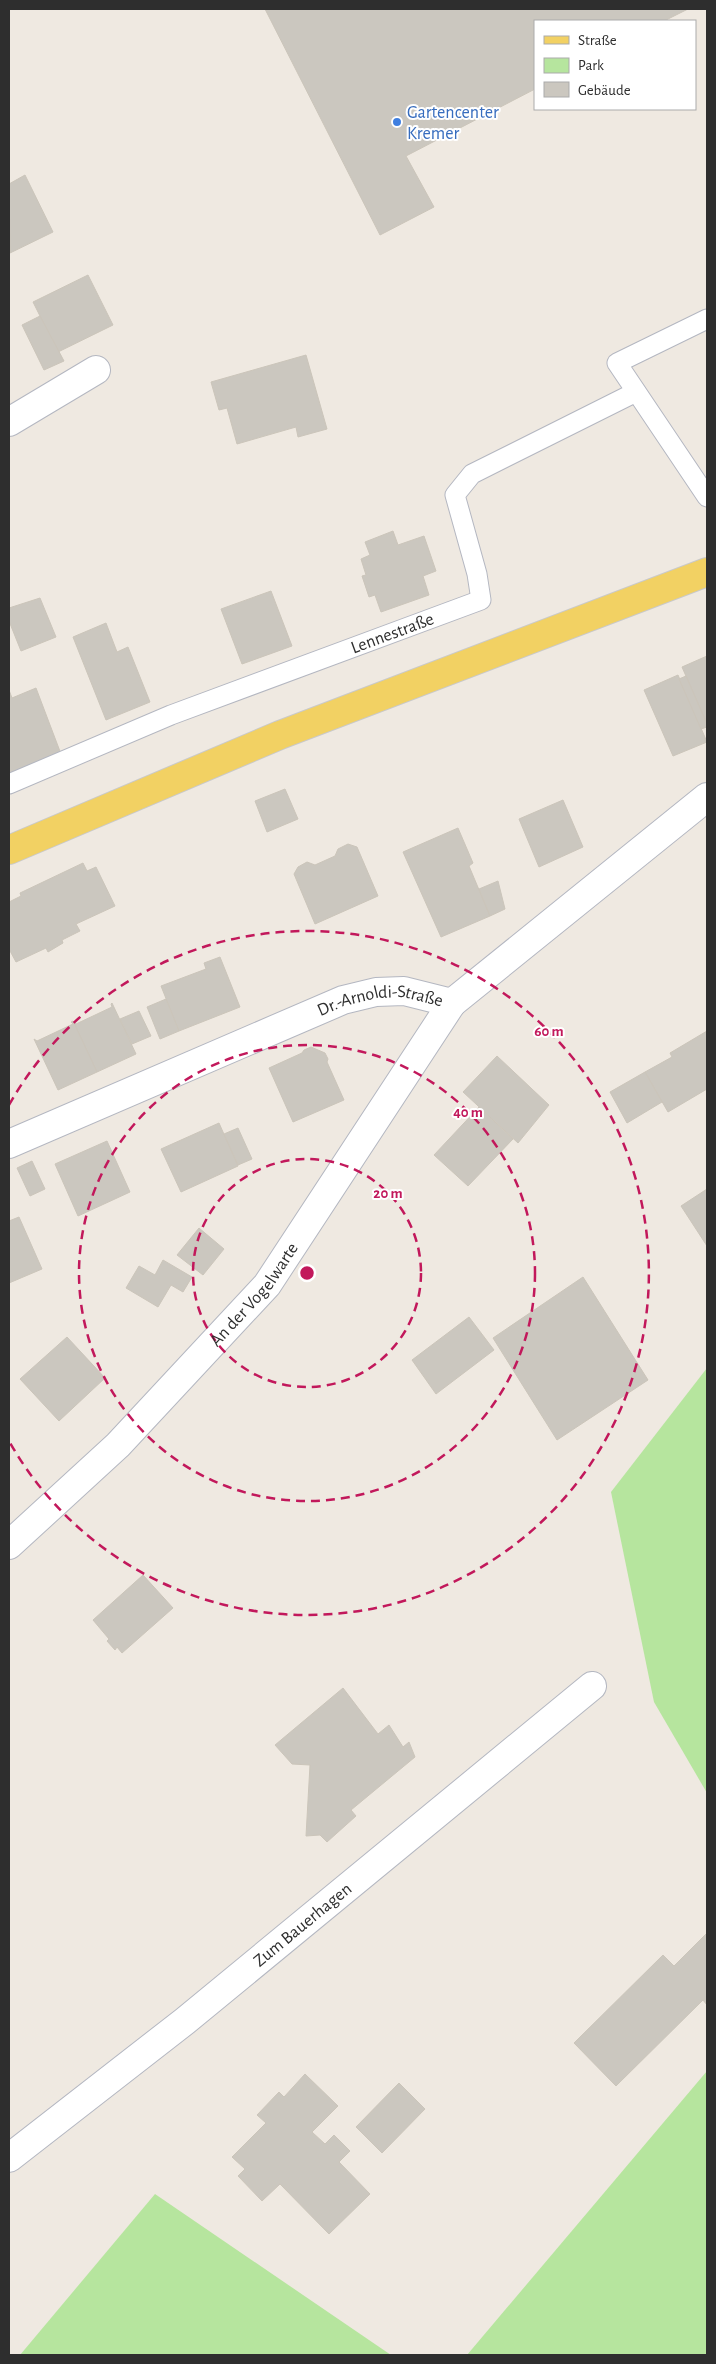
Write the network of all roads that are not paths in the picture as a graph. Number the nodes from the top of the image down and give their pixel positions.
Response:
1 (707, 319) edge
2 (96, 370) dead end
3 (636, 392) junction
4 (9, 422) edge
5 (707, 496) edge
6 (707, 572) edge
7 (9, 784) edge
8 (707, 797) edge
9 (9, 850) edge
10 (452, 1003) junction
11 (9, 1144) edge
12 (9, 1545) edge
13 (592, 1686) dead end
14 (9, 2158) edge

1 - 3 lane
2 - 4 street
3 - 5 lane
3 - 7 lane, Lennestraße
6 - 9 main road
8 - 10 street, Dr.-Arnoldi-Straße
10 - 11 street, Dr.-Arnoldi-Straße
10 - 12 street, An der Vogelwarte
13 - 14 street, Zum Bauerhagen

